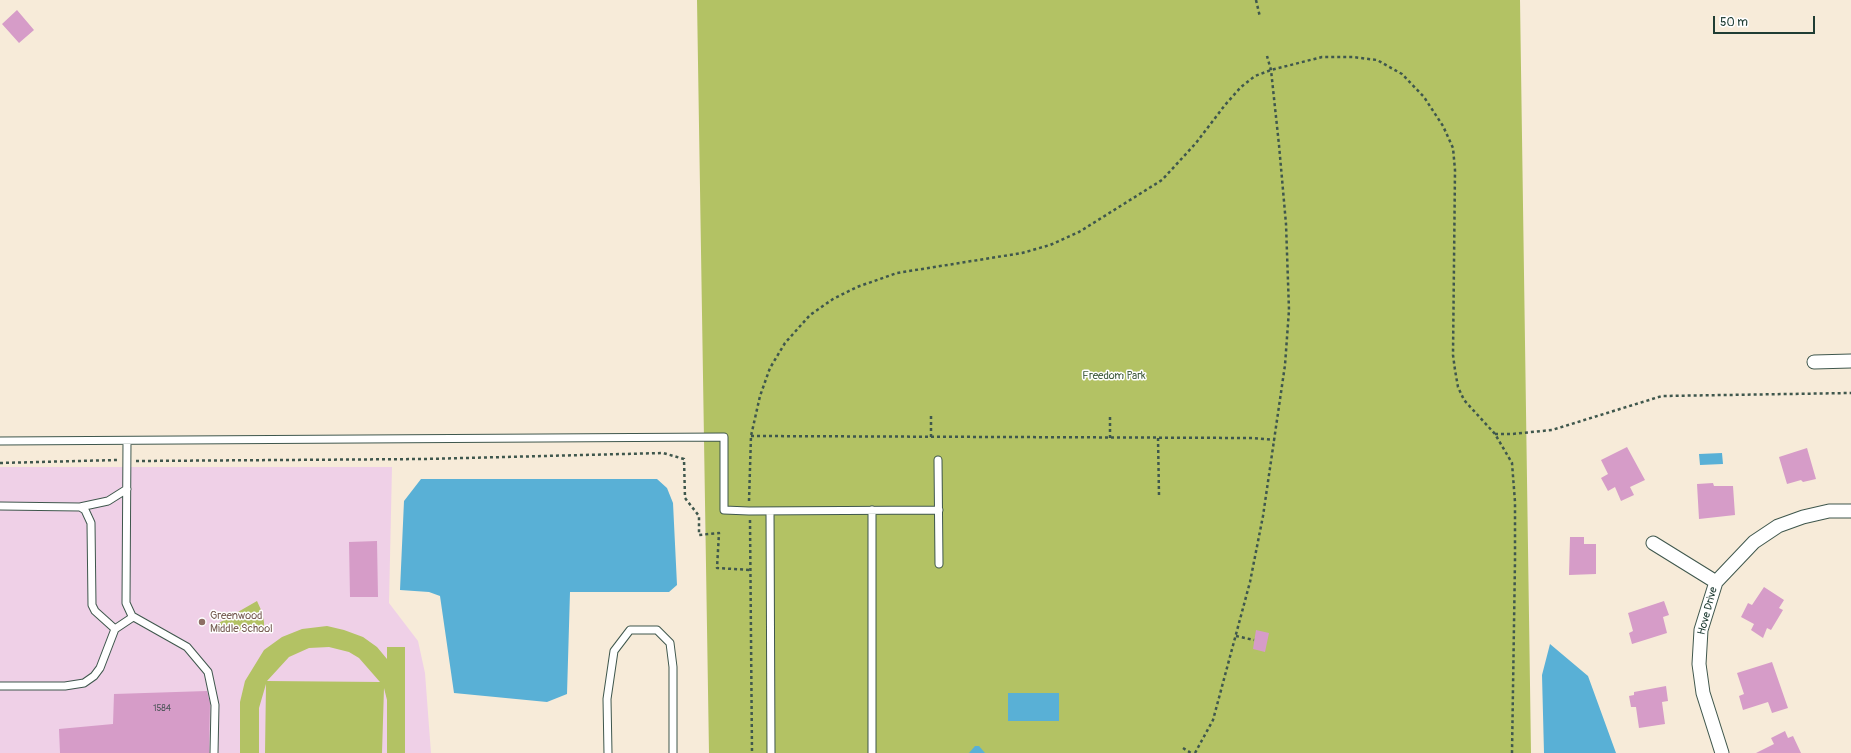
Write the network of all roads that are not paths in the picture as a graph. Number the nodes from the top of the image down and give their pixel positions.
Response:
1 (1851, 361) edge
2 (1814, 362) dead end
3 (127, 441) junction
4 (0, 442) edge
5 (938, 460) dead end
6 (127, 489) junction
7 (0, 506) edge
8 (80, 507) junction
9 (872, 510) junction
10 (939, 510) junction
11 (770, 511) junction
12 (1851, 511) edge
13 (1653, 543) dead end
14 (939, 564) dead end
15 (1716, 582) junction
16 (133, 617) junction
17 (115, 629) junction
18 (0, 686) edge
19 (214, 753) edge
20 (608, 753) edge
21 (673, 753) edge
22 (771, 753) edge
23 (872, 753) edge
24 (1722, 753) edge

1 - 2 street
3 - 4 lane
3 - 6 lane
3 - 11 lane
5 - 10 lane
6 - 8 lane
6 - 16 lane
7 - 8 lane
8 - 17 lane
9 - 10 lane
9 - 11 lane
9 - 23 lane
10 - 14 lane
11 - 22 lane
12 - 15 street, Hove Drive
13 - 15 street
15 - 24 street, Hove Drive
16 - 17 lane
16 - 19 lane
17 - 18 lane
20 - 21 lane

